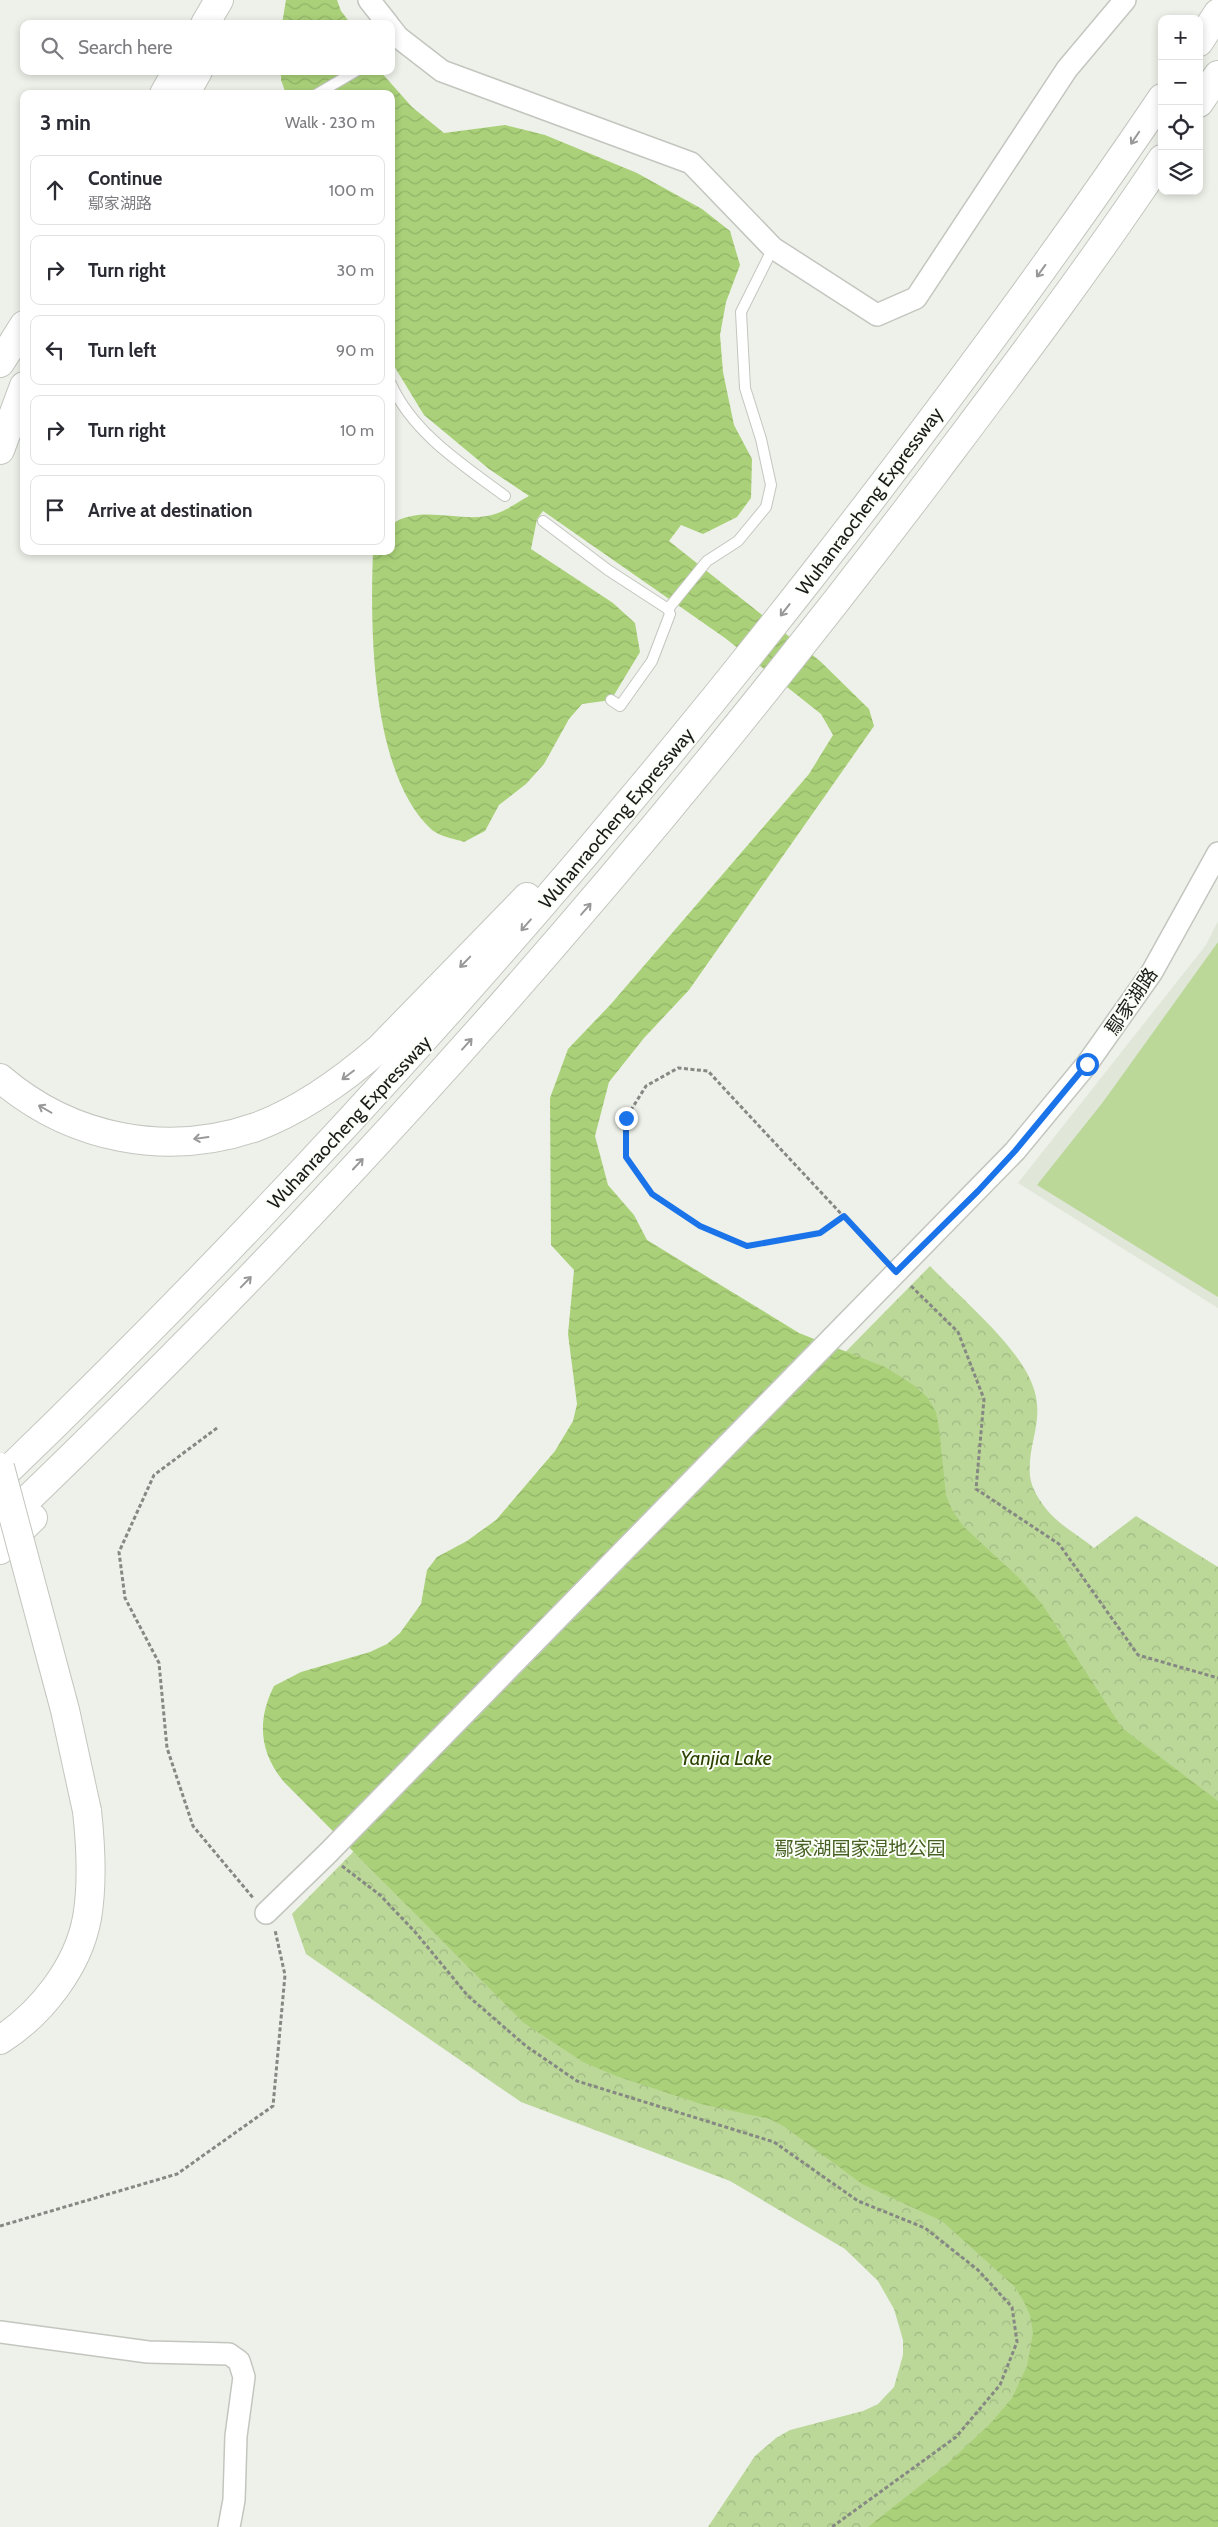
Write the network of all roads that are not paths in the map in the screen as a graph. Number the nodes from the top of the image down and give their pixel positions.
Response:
1 (219, 0) edge
2 (240, 0) edge
3 (369, 0) edge
4 (1125, 0) edge
5 (1218, 13) edge
6 (207, 20) edge
7 (228, 20) edge
8 (383, 20) edge
9 (395, 35) edge
10 (1203, 36) edge
11 (175, 75) edge
12 (196, 75) edge
13 (349, 75) edge
14 (1218, 75) edge
15 (166, 90) edge
16 (187, 90) edge
17 (324, 90) edge
18 (1203, 97) edge
19 (1158, 104) edge
20 (1158, 165) edge
21 (773, 248) junction
22 (20, 332) edge
23 (5, 356) edge
24 (395, 392) edge
25 (20, 397) edge
26 (0, 450) edge
27 (505, 496) dead end
28 (543, 521) dead end
29 (668, 609) junction
30 (726, 685) junction
31 (611, 700) dead end
32 (1218, 853) edge
33 (0, 1078) edge
34 (218, 1311) junction
35 (0, 1467) edge
36 (0, 1478) edge
37 (0, 1526) edge
38 (0, 1533) edge
39 (0, 1550) edge
40 (79, 1813) junction
41 (266, 1913) road end
42 (0, 2019) edge
43 (0, 2040) edge
44 (0, 2332) edge
45 (229, 2527) edge

1 - 6 highway
2 - 7 highway
3 - 8 street
4 - 21 street
5 - 10 highway
9 - 21 street
11 - 15 highway
12 - 16 highway
13 - 17 lane
14 - 18 highway
19 -> 30 highway, Wuhanraocheng Expressway
34 -> 20 highway, Wuhanraocheng Expressway
21 - 29 lane
22 - 23 highway
24 - 27 lane
25 - 26 highway
28 - 29 lane
29 - 31 lane
30 -> 33 highway
30 -> 36 highway, Wuhanraocheng Expressway
32 - 41 street, 鄢家湖路
34 - 37 highway, Wuhanraocheng Expressway
34 - 39 highway
35 - 40 highway, bridge
38 - 40 highway
40 - 42 highway
40 - 43 highway
44 - 45 street

